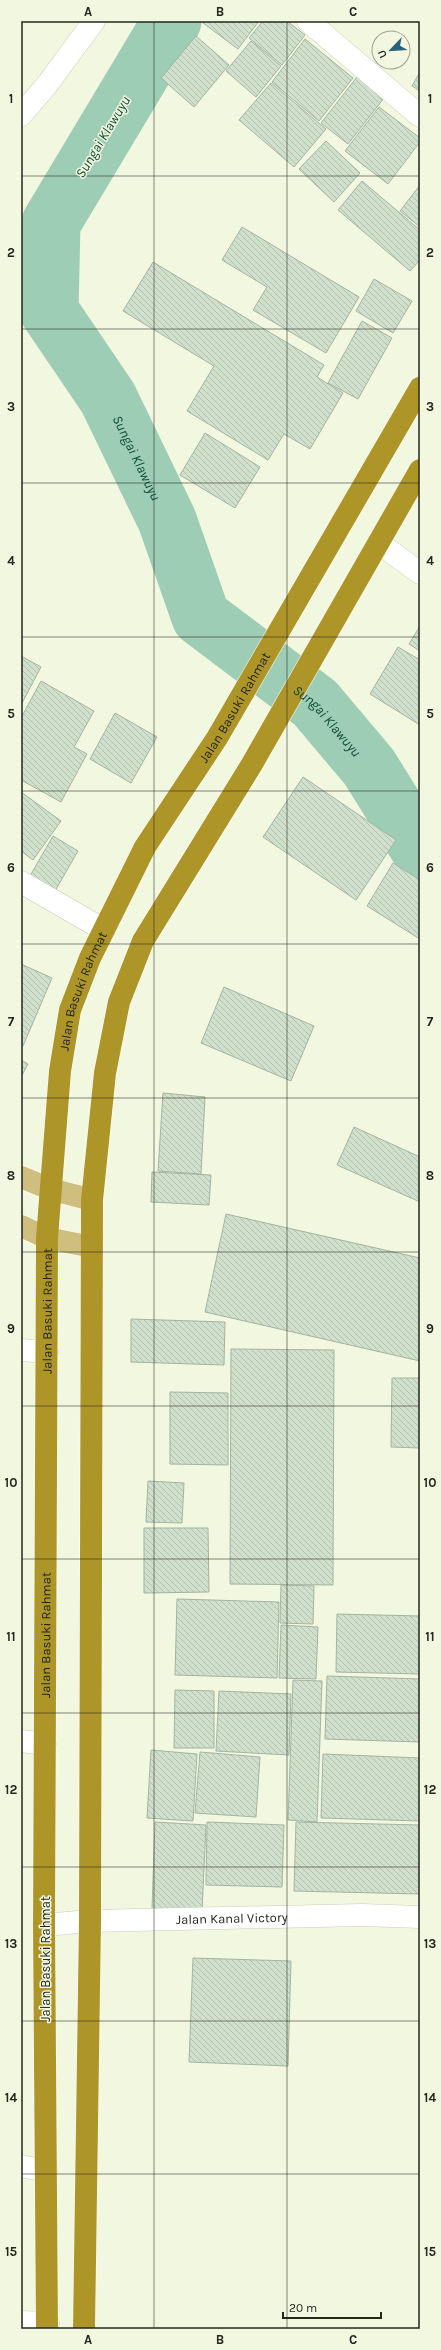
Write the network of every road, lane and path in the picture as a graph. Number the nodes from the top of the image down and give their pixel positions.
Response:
1 (94, 21) edge
2 (322, 25) edge
3 (21, 115) edge
4 (420, 116) edge
5 (420, 388) edge
6 (420, 470) edge
7 (379, 543) junction
8 (420, 572) edge
9 (21, 882) edge
10 (104, 930) junction
11 (21, 1177) edge
12 (50, 1190) junction
13 (92, 1200) junction
14 (21, 1226) edge
15 (47, 1238) junction
16 (92, 1247) junction
17 (21, 1350) edge
18 (47, 1352) junction
19 (21, 1741) edge
20 (45, 1744) junction
21 (420, 1917) edge
22 (90, 1921) junction
23 (44, 1925) junction
24 (21, 2166) edge
25 (46, 2171) junction
26 (21, 2322) edge
27 (47, 2326) edge
28 (84, 2329) edge

1 - 3 street
2 - 4 street
5 - 10 highway, Jalan Basuki Rahmat
6 - 7 highway
7 - 8 street
7 - 13 highway
9 - 10 street
10 - 12 highway, Jalan Basuki Rahmat
11 - 12 main road
12 - 13 main road
12 - 15 highway, Jalan Basuki Rahmat
13 - 16 highway
14 - 15 main road
15 - 16 main road
15 - 18 highway, Jalan Basuki Rahmat
16 - 22 highway
17 - 18 street
18 - 20 highway, Jalan Basuki Rahmat
19 - 20 street
20 - 23 highway, Jalan Basuki Rahmat
21 - 22 street, Jalan Kanal Victory
22 - 23 street, Jalan Kanal Victory
22 - 28 highway
23 - 25 highway, Jalan Basuki Rahmat
24 - 25 street
25 - 27 highway, Jalan Basuki Rahmat
26 - 27 street

